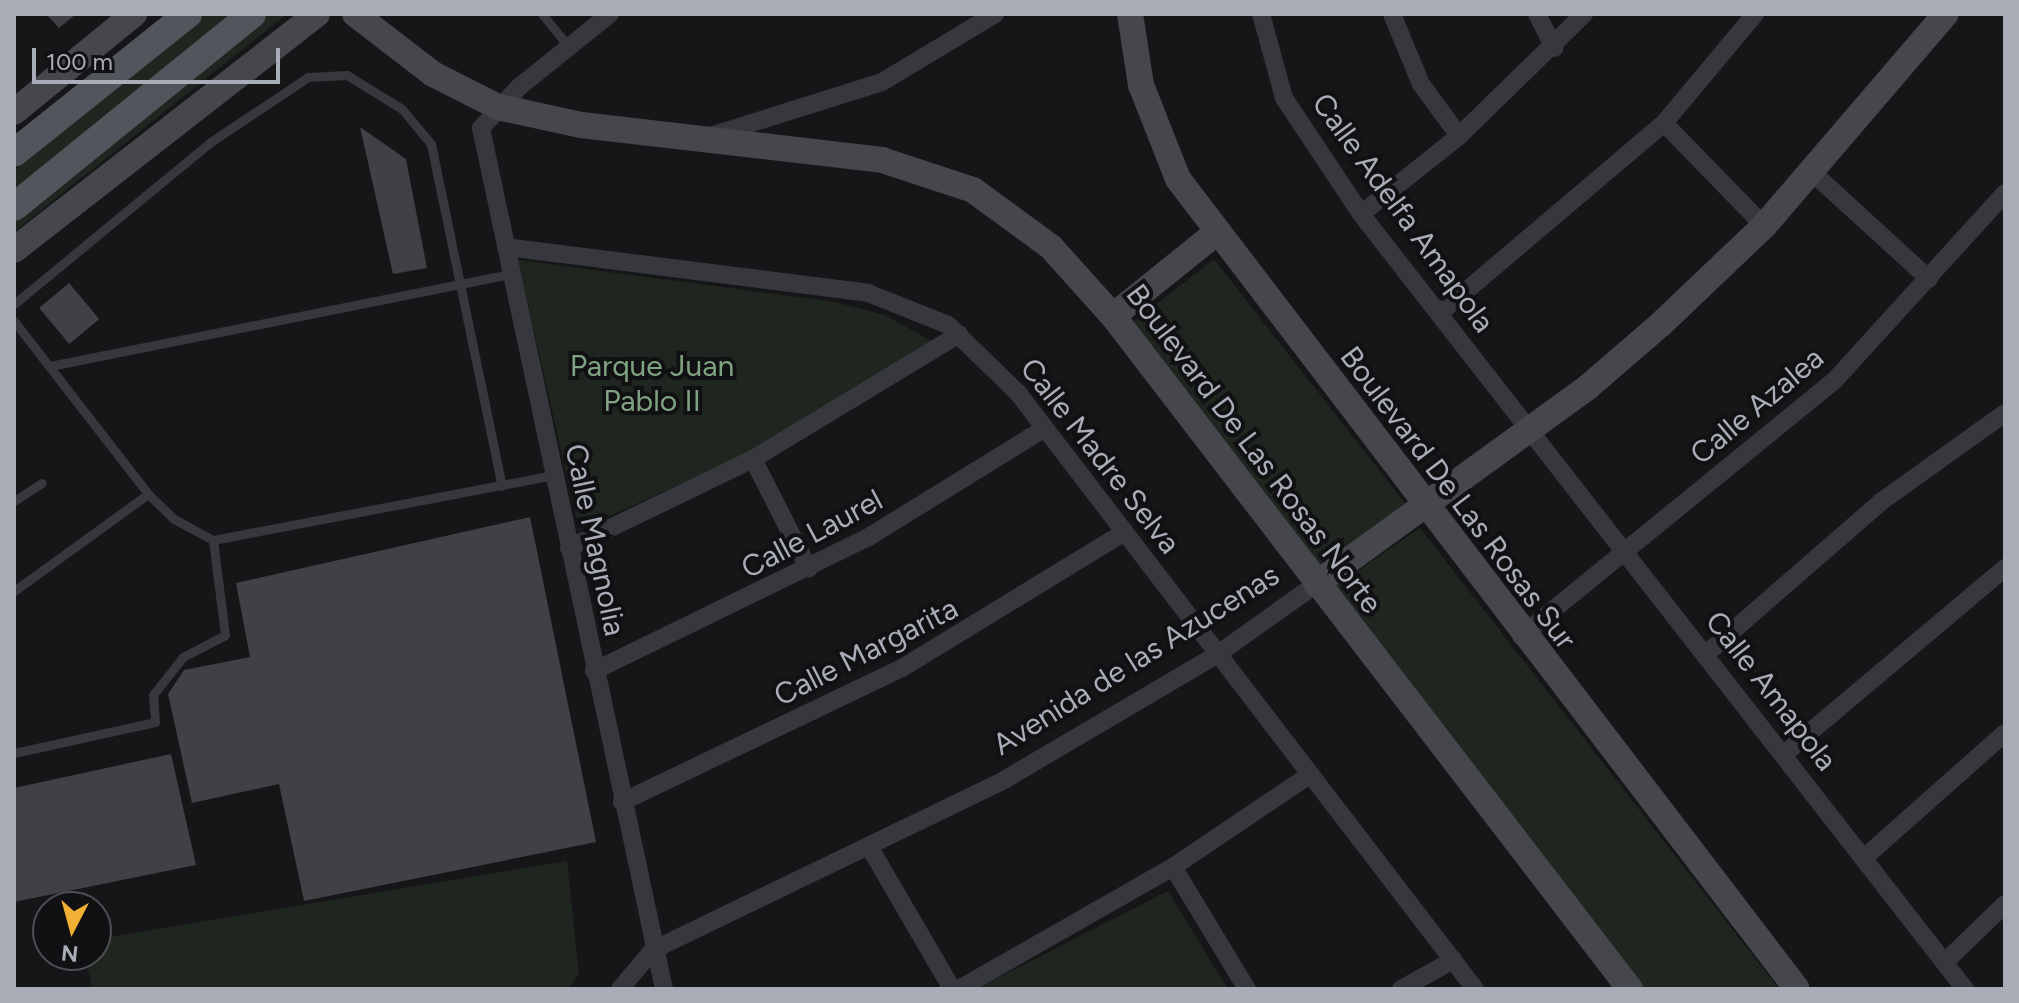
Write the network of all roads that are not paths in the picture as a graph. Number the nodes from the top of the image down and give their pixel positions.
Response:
1 (134, 14) edge
2 (188, 14) edge
3 (252, 14) edge
4 (317, 14) edge
5 (355, 14) edge
6 (542, 14) edge
7 (965, 14) edge
8 (995, 14) edge
9 (1130, 14) edge
10 (1261, 14) edge
11 (1392, 14) edge
12 (1537, 14) edge
13 (1584, 14) edge
14 (1755, 14) edge
15 (1946, 14) edge
16 (608, 15) edge
17 (978, 29) junction
18 (569, 47) junction
19 (1554, 48) junction
20 (498, 107) junction
21 (14, 112) edge
22 (1664, 123) junction
23 (1459, 136) junction
24 (703, 138) junction
25 (14, 153) edge
26 (1813, 173) junction
27 (2005, 193) edge
28 (14, 207) edge
29 (1361, 214) junction
30 (1764, 226) junction
31 (1216, 233) junction
32 (506, 247) junction
33 (14, 250) edge
34 (511, 274) junction
35 (1929, 279) junction
36 (455, 283) junction
37 (14, 304) edge
38 (1440, 313) junction
39 (1113, 316) junction
40 (14, 321) edge
41 (959, 334) junction
42 (50, 366) junction
43 (2005, 413) edge
44 (1045, 428) junction
45 (1530, 429) junction
46 (753, 459) junction
47 (554, 475) junction
48 (42, 483) dead end
49 (502, 486) junction
50 (148, 494) junction
51 (14, 501) edge
52 (1425, 507) junction
53 (1125, 532) junction
54 (213, 540) junction
55 (569, 548) junction
56 (1626, 551) junction
57 (809, 569) junction
58 (1999, 572) edge
59 (1316, 584) junction
60 (14, 591) edge
61 (2005, 592) edge
62 (1521, 636) junction
63 (1218, 654) junction
64 (1706, 654) junction
65 (594, 671) junction
66 (2005, 733) edge
67 (14, 753) edge
68 (1784, 754) junction
69 (1311, 774) junction
70 (622, 802) junction
71 (870, 848) junction
72 (1864, 858) junction
73 (1173, 867) junction
74 (2005, 904) edge
75 (653, 950) junction
76 (1453, 960) junction
77 (1945, 962) junction
78 (620, 989) edge
79 (664, 989) edge
80 (952, 989) edge
81 (959, 989) edge
82 (1247, 989) edge
83 (1401, 989) edge
84 (1475, 989) edge
85 (1630, 989) edge
86 (1797, 989) edge
87 (1965, 989) edge

1 - 21 main road
2 - 25 main road
3 - 28 main road
4 - 33 main road
5 - 20 main road, Boulevard De Las Rosas Norte
6 - 18 lane
7 - 17 street
8 - 17 street
9 - 31 main road, Boulevard De Las Rosas Sur
10 - 29 street, Calle Adelfa Amapola
11 - 23 street
12 - 19 street
13 - 19 street
14 - 22 street
15 - 26 main road, Avenida de las Azucenas
16 - 18 street
17 - 24 street
18 - 20 street
19 - 23 street
20 - 24 main road, Boulevard De Las Rosas Norte
20 - 32 street, Calle Magnolia
22 - 30 street
22 - 38 street
23 - 29 street
24 - 39 main road, Boulevard De Las Rosas Norte
26 - 30 main road, Avenida de las Azucenas
26 - 35 street
27 - 35 street, Calle Azalea
29 - 38 street, Calle Adelfa Amapola
30 - 45 main road, Avenida de las Azucenas
31 - 39 main road
31 - 52 main road, Boulevard De Las Rosas Sur
32 - 34 street, Calle Magnolia
32 - 41 street, Calle Madre Selva
34 - 36 lane
34 - 47 street, Calle Magnolia
35 - 56 street, Calle Azalea
36 - 37 lane
36 - 42 lane
36 - 49 lane
38 - 45 street, Calle Adelfa Amapola
39 - 59 main road, Boulevard De Las Rosas Norte
40 - 42 lane
41 - 44 street, Calle Madre Selva
41 - 46 street
42 - 50 lane
43 - 64 street
44 - 53 street, Calle Madre Selva
44 - 57 street, Calle Laurel
45 - 52 main road, Avenida de las Azucenas
45 - 56 street, Calle Amapola
46 - 55 street
46 - 57 street
47 - 49 lane
47 - 55 street, Calle Magnolia
48 - 51 lane
49 - 54 lane
50 - 54 lane
50 - 60 lane
52 - 59 main road, Avenida de las Azucenas
52 - 62 main road, Boulevard De Las Rosas Sur
53 - 63 street, Calle Madre Selva
53 - 70 street, Calle Margarita
54 - 67 lane
55 - 65 street, Calle Magnolia
56 - 62 street, Calle Azalea
56 - 64 street, Calle Amapola
57 - 65 street, Calle Laurel
58 - 61 street
58 - 68 street
59 - 63 street, Avenida de las Azucenas
59 - 85 main road, Boulevard De Las Rosas Norte
62 - 86 main road, Boulevard De Las Rosas Sur
63 - 69 street, Calle Madre Selva
63 - 71 street, Avenida de las Azucenas
64 - 68 street, Calle Amapola
65 - 70 street, Calle Magnolia
66 - 72 street
68 - 72 street, Calle Amapola
69 - 73 street
69 - 76 street, Calle Madre Selva
70 - 75 street, Calle Magnolia
71 - 75 street, Avenida de las Azucenas
71 - 80 street
72 - 77 street, Calle Amapola
73 - 81 street
73 - 82 street
74 - 77 street
75 - 78 street
75 - 79 street, Calle Magnolia
76 - 83 street
76 - 84 street, Calle Madre Selva
77 - 87 street, Calle Amapola

